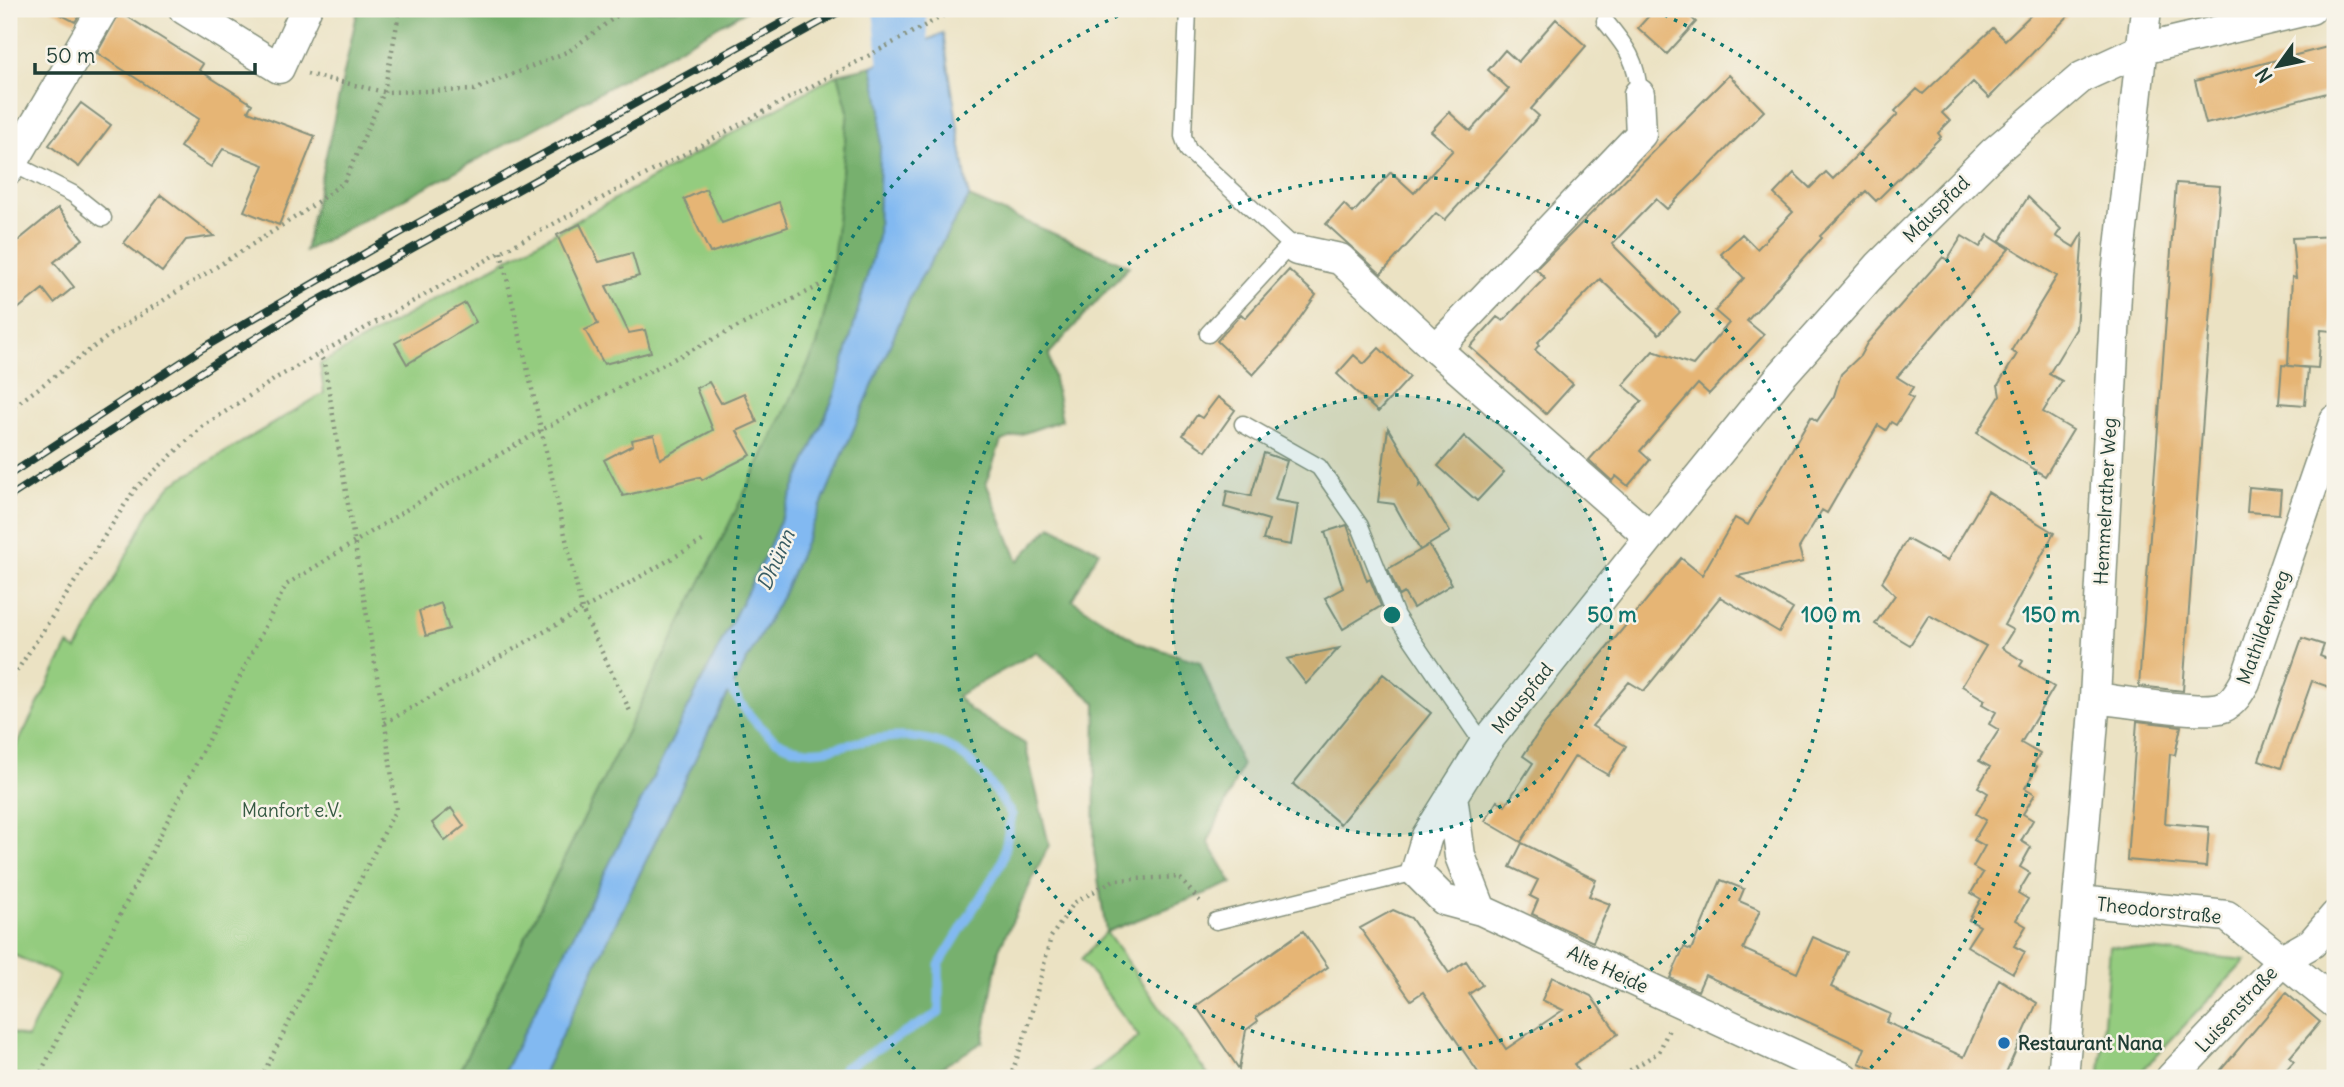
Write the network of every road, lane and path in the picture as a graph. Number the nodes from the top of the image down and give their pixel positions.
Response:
1 (103, 9) edge
2 (184, 9) edge
3 (306, 9) edge
4 (400, 9) edge
5 (626, 9) edge
6 (956, 9) edge
7 (1188, 9) edge
8 (2146, 9) edge
9 (2311, 9) edge
10 (1605, 21) dead end
11 (2143, 49) junction
12 (279, 68) junction
13 (384, 92) junction
14 (1639, 94) joint
15 (10, 166) edge
16 (103, 218) dead end
17 (1294, 247) junction
18 (501, 252) junction
19 (823, 284) dead end
20 (1209, 334) dead end
21 (1436, 349) junction
22 (319, 354) junction
23 (9, 410) edge
24 (2335, 420) edge
25 (1242, 424) dead end
26 (540, 431) junction
27 (1650, 537) junction
28 (704, 540) dead end
29 (354, 541) junction
30 (582, 610) junction
31 (9, 683) edge
32 (2095, 698) junction
33 (630, 712) dead end
34 (385, 723) junction
35 (1484, 745) junction
36 (1452, 794) junction
37 (1416, 872) junction
38 (2078, 901) junction
39 (1482, 910) junction
40 (2335, 916) edge
41 (1216, 921) joint
42 (2284, 959) junction
43 (1680, 1003) junction
44 (2335, 1003) edge
45 (1829, 1075) edge
46 (38, 1078) edge
47 (261, 1078) edge
48 (1010, 1078) edge
49 (1618, 1078) edge
50 (2063, 1078) edge
51 (2171, 1078) edge

1 - 15 street
2 - 12 street
3 - 12 street
4 - 13 path
5 - 13 path
6 - 18 path
7 - 17 lane
8 - 11 street, Hemmelrather Weg
9 - 11 street, Mauspfad
10 - 14 lane
11 - 27 street, Mauspfad
11 - 32 street, Hemmelrather Weg
12 - 13 path
13 - 23 path
14 - 21 street
15 - 16 lane
17 - 20 lane
17 - 21 street
18 - 22 path
18 - 26 path
19 - 26 path
21 - 27 street
22 - 29 path
22 - 31 path
24 - 32 street, Mathildenweg
25 - 35 lane
26 - 29 path
26 - 30 path
27 - 35 street, Mauspfad
28 - 30 path
29 - 34 path
29 - 46 path
30 - 33 path
30 - 34 path
32 - 38 street, Hemmelrather Weg
34 - 47 path
35 - 36 street, Mauspfad
36 - 37 street, Mauspfad
36 - 39 street
37 - 39 street
37 - 41 lane
38 - 42 street, Theodorstraße
38 - 50 street, Hemmelrather Weg
39 - 43 street, Alte Heide
40 - 42 street, Luisenstraße
41 - 48 path
42 - 44 street, Theodorstraße
42 - 51 street, Luisenstraße
43 - 45 street, Alte Heide
43 - 49 path

